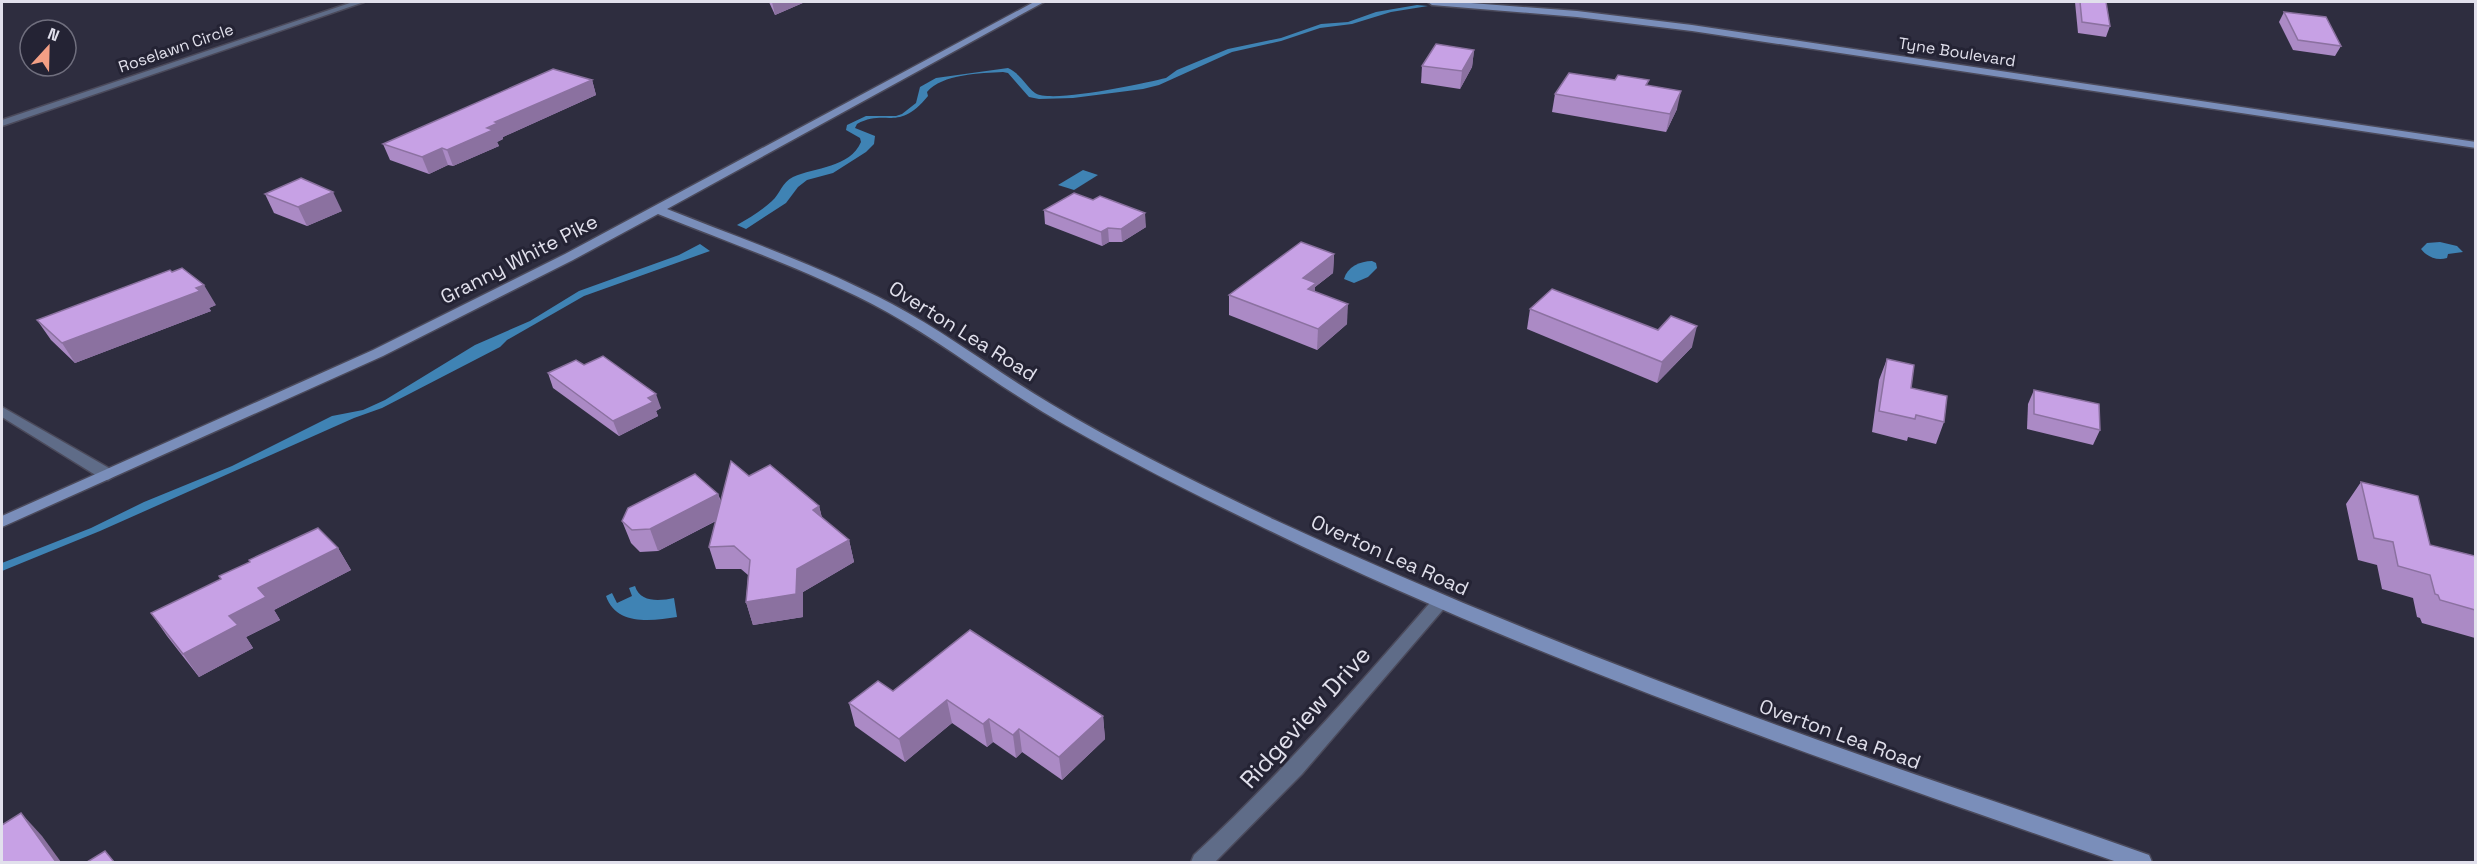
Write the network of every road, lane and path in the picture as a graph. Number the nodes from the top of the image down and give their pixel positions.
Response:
1 (360, 2) edge
2 (1040, 2) edge
3 (1432, 2) edge
4 (2, 123) edge
5 (2475, 145) edge
6 (657, 209) junction
7 (2, 411) edge
8 (108, 475) junction
9 (2, 522) edge
10 (1441, 602) junction
11 (1201, 862) edge
12 (2142, 862) edge

1 - 4 street, Roselawn Circle
2 - 6 street, Granny White Pike
3 - 5 street, Tyne Boulevard
6 - 8 street, Granny White Pike
6 - 10 street, Overton Lea Road
7 - 8 street
8 - 9 street, Granny White Pike
10 - 11 street, Ridgeview Drive
10 - 12 street, Overton Lea Road

